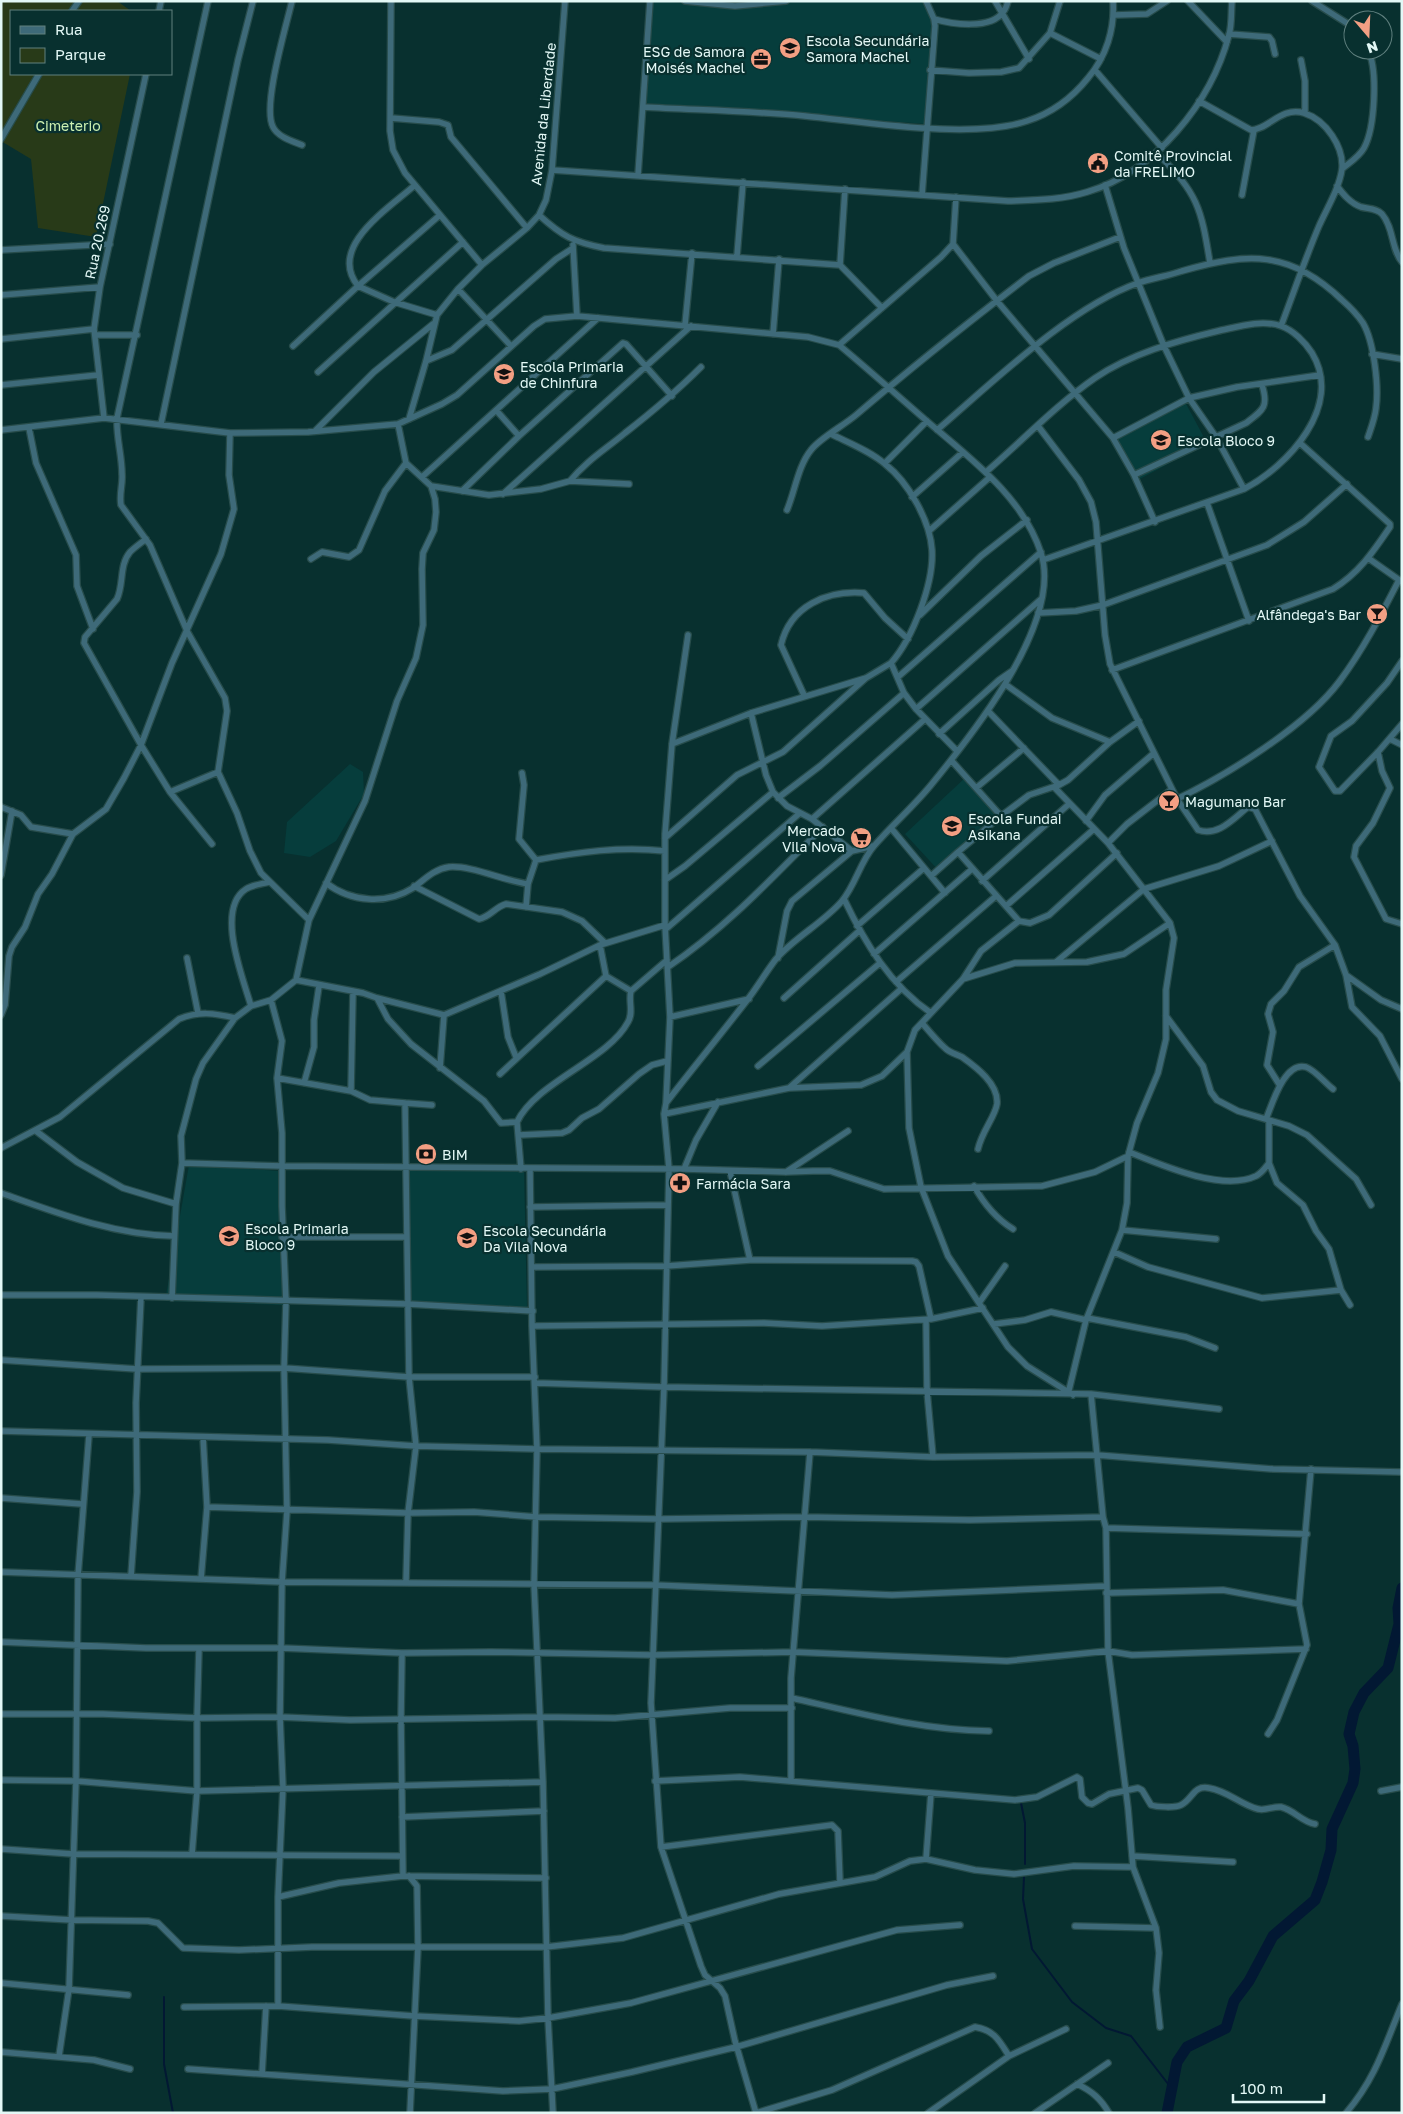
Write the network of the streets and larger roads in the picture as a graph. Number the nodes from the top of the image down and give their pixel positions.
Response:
1 (208, 1) edge
2 (253, 1) edge
3 (292, 1) edge
4 (391, 1) edge
5 (565, 1) edge
6 (650, 1) edge
7 (685, 1) edge
8 (786, 1) edge
9 (926, 1) edge
10 (995, 1) edge
11 (1008, 1) edge
12 (1060, 1) edge
13 (1114, 1) edge
14 (1167, 1) edge
15 (1188, 1) edge
16 (1232, 1) edge
17 (1312, 1) edge
18 (1003, 13) junction
19 (1114, 15) junction
20 (934, 19) junction
21 (1343, 21) edge
22 (1050, 33) junction
23 (1230, 34) junction
24 (1227, 42) junction
25 (1275, 54) dead end
26 (1029, 59) junction
27 (1101, 59) junction
28 (1301, 60) dead end
29 (1372, 60) edge
30 (930, 70) junction
31 (1095, 70) junction
32 (38, 75) edge
33 (146, 75) edge
34 (1200, 101) junction
35 (643, 107) junction
36 (1305, 113) junction
37 (391, 118) junction
38 (928, 127) junction
39 (1254, 130) junction
40 (1, 139) edge
41 (302, 145) dead end
42 (1162, 148) junction
43 (1157, 153) junction
44 (1342, 169) junction
45 (552, 170) junction
46 (638, 175) junction
47 (742, 182) junction
48 (415, 185) junction
49 (1105, 185) junction
50 (1337, 186) junction
51 (845, 189) junction
52 (922, 195) junction
53 (1242, 195) dead end
54 (956, 197) junction
55 (440, 215) junction
56 (539, 215) junction
57 (527, 228) junction
58 (1120, 237) junction
59 (572, 240) junction
60 (463, 242) junction
61 (110, 244) junction
62 (953, 244) junction
63 (573, 248) junction
64 (1, 250) edge
65 (692, 253) junction
66 (737, 256) junction
67 (780, 259) junction
68 (1402, 262) edge
69 (1210, 263) junction
70 (482, 265) junction
71 (840, 265) junction
72 (1301, 270) junction
73 (1138, 283) junction
74 (358, 286) junction
75 (100, 287) junction
76 (458, 289) junction
77 (1, 295) edge
78 (996, 301) junction
79 (394, 302) junction
80 (882, 308) junction
81 (436, 315) junction
82 (577, 316) junction
83 (598, 318) junction
84 (487, 319) junction
85 (433, 324) junction
86 (688, 326) junction
87 (1281, 326) junction
88 (94, 332) junction
89 (773, 334) junction
90 (137, 335) junction
91 (1, 339) edge
92 (839, 345) junction
93 (293, 346) dead end
94 (511, 346) junction
95 (1164, 346) junction
96 (1035, 347) junction
97 (1372, 354) junction
98 (1402, 359) edge
99 (426, 361) junction
100 (647, 366) junction
101 (701, 367) dead end
102 (318, 372) dead end
103 (98, 375) junction
104 (1320, 375) junction
105 (1, 385) edge
106 (1262, 385) junction
107 (888, 387) junction
108 (1075, 393) junction
109 (672, 396) junction
110 (1189, 398) junction
111 (496, 410) junction
112 (104, 418) junction
113 (118, 418) junction
114 (409, 419) junction
115 (927, 421) junction
116 (161, 424) junction
117 (398, 424) junction
118 (1038, 426) junction
119 (29, 428) junction
120 (1, 430) edge
121 (937, 430) junction
122 (315, 431) junction
123 (230, 433) junction
124 (831, 434) junction
125 (519, 436) junction
126 (1216, 437) junction
127 (1368, 437) dead end
128 (1113, 438) junction
129 (1300, 443) junction
130 (963, 452) junction
131 (406, 463) junction
132 (885, 464) junction
133 (988, 474) junction
134 (1134, 475) junction
135 (422, 477) junction
136 (570, 481) junction
137 (629, 484) dead end
138 (1347, 484) junction
139 (431, 486) junction
140 (1244, 489) junction
141 (462, 491) junction
142 (503, 494) junction
143 (912, 497) junction
144 (1207, 503) junction
145 (787, 510) dead end
146 (1027, 520) junction
147 (1155, 522) junction
148 (929, 531) junction
149 (146, 538) junction
150 (1098, 540) junction
151 (1041, 552) junction
152 (1368, 558) junction
153 (311, 559) dead end
154 (1043, 560) junction
155 (1228, 560) junction
156 (1401, 581) edge
157 (1041, 600) junction
158 (1103, 605) junction
159 (1038, 612) junction
160 (920, 615) junction
161 (1249, 621) junction
162 (93, 629) junction
163 (187, 631) junction
164 (688, 635) dead end
165 (908, 638) junction
166 (1402, 661) edge
167 (891, 663) junction
168 (1014, 670) junction
169 (1112, 670) junction
170 (898, 677) junction
171 (866, 678) junction
172 (1005, 684) junction
173 (904, 692) junction
174 (804, 695) junction
175 (916, 709) junction
176 (988, 711) junction
177 (751, 713) junction
178 (924, 720) junction
179 (1139, 720) junction
180 (1402, 724) edge
181 (939, 734) junction
182 (1390, 739) junction
183 (1110, 742) junction
184 (672, 744) junction
185 (141, 745) junction
186 (1402, 745) edge
187 (1024, 748) junction
188 (957, 751) junction
189 (1378, 752) junction
190 (1154, 753) junction
191 (951, 760) junction
192 (763, 762) junction
193 (218, 772) junction
194 (522, 773) dead end
195 (1056, 786) junction
196 (976, 788) junction
197 (1171, 790) junction
198 (170, 792) junction
199 (773, 792) junction
200 (778, 798) junction
201 (1177, 799) junction
202 (1069, 804) junction
203 (1, 807) edge
204 (12, 811) junction
205 (800, 813) junction
206 (1002, 816) junction
207 (812, 819) junction
208 (1086, 821) junction
209 (823, 826) junction
210 (891, 828) junction
211 (1094, 829) junction
212 (73, 834) junction
213 (665, 838) junction
214 (1272, 841) junction
215 (1108, 843) junction
216 (212, 844) dead end
217 (873, 846) junction
218 (665, 851) junction
219 (852, 851) junction
220 (958, 852) junction
221 (1117, 853) junction
222 (536, 860) junction
223 (924, 868) junction
224 (972, 869) junction
225 (1, 875) edge
226 (930, 876) junction
227 (665, 880) junction
228 (982, 881) junction
229 (269, 882) junction
230 (326, 883) junction
231 (528, 884) junction
232 (414, 886) junction
233 (1144, 889) junction
234 (945, 893) junction
235 (996, 896) junction
236 (844, 899) junction
237 (1006, 906) junction
238 (526, 907) junction
239 (309, 920) junction
240 (1019, 921) junction
241 (1170, 923) junction
242 (1402, 924) edge
243 (666, 927) junction
244 (858, 929) junction
245 (603, 944) junction
246 (1335, 945) junction
247 (874, 954) junction
248 (187, 958) dead end
249 (778, 958) junction
250 (667, 960) junction
251 (1056, 962) junction
252 (880, 963) junction
253 (668, 967) junction
254 (1346, 975) junction
255 (606, 976) junction
256 (963, 979) junction
257 (296, 980) junction
258 (3, 981) edge
259 (896, 982) junction
260 (319, 986) junction
261 (901, 989) junction
262 (501, 991) junction
263 (630, 991) junction
264 (353, 992) junction
265 (377, 998) junction
266 (784, 998) dead end
267 (748, 999) junction
268 (272, 1000) junction
269 (251, 1006) junction
270 (1402, 1009) edge
271 (198, 1013) junction
272 (931, 1013) junction
273 (1, 1015) edge
274 (444, 1015) junction
275 (1166, 1016) junction
276 (670, 1017) junction
277 (235, 1018) junction
278 (922, 1023) junction
279 (907, 1052) junction
280 (516, 1057) junction
281 (667, 1061) junction
282 (758, 1066) dead end
283 (440, 1068) junction
284 (500, 1074) dead end
285 (277, 1078) junction
286 (1402, 1080) edge
287 (304, 1083) junction
288 (1279, 1084) junction
289 (789, 1088) junction
290 (1333, 1089) dead end
291 (352, 1091) junction
292 (718, 1102) junction
293 (405, 1103) junction
294 (666, 1103) junction
295 (432, 1105) dead end
296 (664, 1114) junction
297 (1268, 1119) junction
298 (517, 1122) junction
299 (36, 1131) junction
300 (848, 1131) dead end
301 (519, 1134) junction
302 (1, 1148) edge
303 (978, 1149) dead end
304 (1129, 1154) junction
305 (1269, 1162) junction
306 (182, 1163) junction
307 (282, 1166) junction
308 (406, 1166) junction
309 (530, 1168) junction
310 (521, 1169) junction
311 (669, 1169) junction
312 (684, 1169) junction
313 (730, 1171) junction
314 (786, 1172) junction
315 (974, 1186) junction
316 (921, 1187) junction
317 (1, 1193) edge
318 (176, 1204) junction
319 (667, 1205) junction
320 (1371, 1205) dead end
321 (530, 1207) junction
322 (1013, 1229) dead end
323 (1122, 1230) junction
324 (174, 1236) junction
325 (282, 1237) junction
326 (406, 1237) junction
327 (1216, 1239) dead end
328 (1114, 1252) junction
329 (750, 1260) junction
330 (666, 1266) junction
331 (1005, 1266) dead end
332 (532, 1267) junction
333 (1341, 1290) junction
334 (1, 1295) edge
335 (141, 1297) junction
336 (172, 1298) junction
337 (286, 1302) junction
338 (408, 1304) junction
339 (981, 1306) junction
340 (1350, 1306) dead end
341 (533, 1311) junction
342 (929, 1319) junction
343 (1087, 1319) junction
344 (994, 1324) junction
345 (532, 1326) junction
346 (665, 1326) junction
347 (1215, 1348) dead end
348 (1, 1360) edge
349 (284, 1368) junction
350 (137, 1369) junction
351 (409, 1377) junction
352 (535, 1380) junction
353 (664, 1387) junction
354 (927, 1391) junction
355 (1071, 1392) junction
356 (1091, 1394) junction
357 (1220, 1409) dead end
358 (1, 1431) edge
359 (137, 1434) junction
360 (89, 1435) junction
361 (203, 1437) junction
362 (285, 1440) junction
363 (416, 1446) junction
364 (537, 1449) junction
365 (662, 1452) junction
366 (810, 1452) junction
367 (1097, 1455) junction
368 (933, 1457) junction
369 (1311, 1469) junction
370 (1400, 1472) dead end
371 (1, 1498) edge
372 (82, 1504) junction
373 (207, 1507) junction
374 (287, 1511) junction
375 (408, 1513) junction
376 (537, 1516) junction
377 (804, 1517) junction
378 (1103, 1517) junction
379 (660, 1519) junction
380 (1106, 1528) junction
381 (1307, 1534) junction
382 (1, 1572) edge
383 (78, 1576) junction
384 (132, 1576) junction
385 (201, 1579) junction
386 (282, 1582) junction
387 (406, 1582) junction
388 (534, 1584) junction
389 (654, 1585) junction
390 (1106, 1586) junction
391 (798, 1590) junction
392 (1106, 1593) junction
393 (1299, 1604) junction
394 (1, 1642) edge
395 (78, 1644) junction
396 (280, 1648) junction
397 (199, 1649) junction
398 (1306, 1650) junction
399 (1108, 1651) junction
400 (537, 1652) junction
401 (793, 1652) junction
402 (402, 1653) junction
403 (652, 1655) junction
404 (792, 1698) junction
405 (792, 1708) junction
406 (1, 1714) edge
407 (76, 1714) junction
408 (540, 1716) junction
409 (652, 1716) junction
410 (280, 1717) junction
411 (197, 1718) junction
412 (400, 1718) junction
413 (989, 1731) dead end
414 (1268, 1734) dead end
415 (1, 1780) edge
416 (76, 1780) junction
417 (655, 1781) junction
418 (791, 1781) junction
419 (543, 1782) junction
420 (401, 1786) junction
421 (1402, 1787) edge
422 (283, 1788) junction
423 (1126, 1789) junction
424 (197, 1791) junction
425 (1381, 1791) dead end
426 (931, 1794) junction
427 (544, 1811) junction
428 (402, 1817) junction
429 (1315, 1824) dead end
430 (661, 1848) junction
431 (1, 1849) edge
432 (73, 1854) junction
433 (192, 1854) junction
434 (279, 1856) junction
435 (402, 1856) junction
436 (1132, 1856) junction
437 (926, 1859) junction
438 (1233, 1862) dead end
439 (1132, 1867) junction
440 (406, 1876) junction
441 (426, 1876) junction
442 (546, 1878) junction
443 (840, 1882) junction
444 (417, 1886) junction
445 (278, 1897) junction
446 (1, 1916) edge
447 (72, 1920) junction
448 (686, 1922) junction
449 (960, 1925) dead end
450 (1074, 1926) dead end
451 (1156, 1928) junction
452 (418, 1946) junction
453 (546, 1947) junction
454 (278, 1949) junction
455 (993, 1976) dead end
456 (712, 1982) junction
457 (1, 1983) edge
458 (69, 1989) junction
459 (128, 1995) dead end
460 (1402, 2004) edge
461 (266, 2006) junction
462 (278, 2006) junction
463 (184, 2007) dead end
464 (414, 2016) junction
465 (548, 2018) junction
466 (1160, 2027) dead end
467 (1066, 2029) dead end
468 (736, 2046) junction
469 (1, 2052) edge
470 (59, 2056) junction
471 (1009, 2056) junction
472 (1108, 2063) dead end
473 (130, 2069) dead end
474 (188, 2069) dead end
475 (262, 2074) junction
476 (413, 2083) junction
477 (1077, 2084) junction
478 (552, 2089) junction
479 (410, 2113) edge
480 (553, 2113) edge
481 (756, 2113) edge
482 (928, 2113) edge
483 (1035, 2113) edge
484 (1109, 2113) edge
485 (1346, 2113) edge

1 - 90 street
2 - 116 street
3 - 41 street
4 - 37 street
5 - 45 street, Avenida da Liberdade
6 - 35 street
7 - 8 street
9 - 20 street
10 - 18 street
11 - 18 street
12 - 22 street
13 - 19 street
14 - 19 street
15 - 24 street
16 - 23 street
17 - 21 street
18 - 20 street
18 - 26 street
19 - 27 street
20 - 30 street
22 - 26 street
22 - 27 street
23 - 24 street
23 - 25 street
24 - 34 street
26 - 30 street
27 - 31 street
28 - 36 street
29 - 44 street
30 - 38 street
31 - 38 street
31 - 42 street
32 - 40 street
33 - 61 street, Rua 20.269
34 - 39 street
34 - 42 street
35 - 38 street
35 - 46 street
36 - 39 street
36 - 44 street
37 - 48 street
37 - 57 street
38 - 52 street
39 - 53 street
42 - 43 street
43 - 49 street
43 - 69 street
44 - 50 street
45 - 46 street
45 - 56 street, Avenida da Liberdade
46 - 47 street
47 - 51 street
47 - 66 street
48 - 55 street
48 - 74 street
49 - 54 street
49 - 58 street
50 - 68 street
50 - 72 street
51 - 52 street
51 - 71 street
52 - 54 street
54 - 62 street
55 - 60 street
55 - 74 street
56 - 57 street, Avenida da Liberdade
56 - 59 street
57 - 70 street, Avenida da Liberdade
58 - 73 street
58 - 78 street
59 - 63 street
59 - 65 street
60 - 70 street
60 - 79 street
61 - 64 street
61 - 75 street, Rua 20.269
62 - 78 street
62 - 80 street
63 - 82 street
63 - 84 street
65 - 66 street
65 - 86 street
66 - 67 street
67 - 71 street
67 - 89 street
69 - 72 street
69 - 73 street
70 - 76 street, Avenida da Liberdade
71 - 80 street
72 - 87 street
72 - 97 street
73 - 95 street
73 - 96 street
74 - 79 street
74 - 93 street
75 - 77 street
75 - 88 street, Rua 20.269
76 - 81 street, Avenida da Liberdade
76 - 84 street
78 - 96 street
78 - 107 street
79 - 81 street
79 - 102 street
80 - 92 street
81 - 85 street, Avenida da Liberdade
82 - 83 street
82 - 94 street
83 - 86 street
83 - 111 street
84 - 94 street
84 - 99 street
85 - 99 street, Avenida da Liberdade
85 - 122 street
86 - 89 street
86 - 100 street
87 - 95 street
87 - 104 street
88 - 90 street
88 - 91 street
88 - 103 street, Rua 20.269
89 - 92 street
90 - 113 street
92 - 107 street
94 - 114 street
95 - 108 street
95 - 110 street
96 - 108 street
96 - 121 street
97 - 98 street
97 - 127 street
99 - 114 street, Avenida da Liberdade
100 - 109 street
100 - 125 street
100 - 142 street
101 - 109 street
103 - 105 street
103 - 112 street, Rua 20.269
104 - 106 street
104 - 129 street
106 - 110 street
106 - 126 street
107 - 115 street
107 - 124 street
108 - 118 street
108 - 128 street
109 - 136 street
110 - 126 street
110 - 128 street
111 - 125 street
111 - 135 street
112 - 113 street
112 - 119 street
113 - 116 street
113 - 149 street
114 - 117 street
115 - 121 street
115 - 132 street
116 - 123 street
117 - 122 street
117 - 131 street
118 - 133 street
118 - 150 street
119 - 120 street
119 - 162 street
121 - 130 street
122 - 123 street
123 - 163 street
124 - 132 street
124 - 145 street
125 - 141 street
126 - 134 street
126 - 140 street
128 - 134 street
129 - 138 street
129 - 140 street
130 - 133 street
130 - 143 street
131 - 135 street
131 - 153 street
132 - 143 street
133 - 146 street
133 - 148 street
134 - 147 street
135 - 139 street
136 - 137 street
136 - 142 street
138 - 152 street
138 - 155 street
139 - 141 street
139 - 230 street
140 - 144 street
141 - 142 street
143 - 148 street
144 - 147 street
144 - 155 street
146 - 151 street
146 - 160 street
147 - 150 street
148 - 160 street
149 - 162 street
149 - 163 street
150 - 154 street
150 - 158 street
151 - 154 street
151 - 170 street
152 - 156 street
152 - 161 street
154 - 157 street
155 - 158 street
155 - 161 street
156 - 201 street
157 - 159 street
157 - 175 street
158 - 159 street
158 - 169 street
159 - 168 street
160 - 165 street
161 - 169 street
162 - 185 street
163 - 185 street
163 - 193 street
164 - 184 street
165 - 167 street
165 - 174 street
166 - 189 street
167 - 170 street
167 - 171 street
168 - 172 street
168 - 181 street
169 - 179 street
170 - 173 street
171 - 174 street
171 - 192 street
172 - 176 street
172 - 183 street
173 - 175 street
173 - 200 street
174 - 177 street
175 - 178 street
176 - 187 street
176 - 188 street
177 - 184 street
177 - 192 street
178 - 181 street
178 - 207 street
179 - 183 street
179 - 190 street
180 - 182 street
181 - 188 street
182 - 186 street
182 - 189 street
183 - 195 street
184 - 213 street
185 - 198 street
185 - 212 street
187 - 195 street
187 - 196 street
188 - 191 street
189 - 242 street
190 - 197 street
190 - 208 street
191 - 196 street
191 - 210 street
192 - 199 street
192 - 213 street
193 - 198 street
193 - 229 street
194 - 222 street
195 - 202 street
195 - 206 street
196 - 206 street
197 - 201 street
197 - 215 street
198 - 216 street
199 - 200 street
199 - 227 street
200 - 205 street
201 - 214 street
202 - 208 street
202 - 228 street
203 - 204 street
204 - 212 street
204 - 225 street
205 - 207 street
205 - 243 street
206 - 220 street
207 - 209 street
208 - 211 street
209 - 219 street
209 - 253 street
210 - 217 street
210 - 223 street
211 - 215 street
211 - 237 street
212 - 258 street
213 - 218 street
214 - 233 street
214 - 246 street
215 - 221 street
217 - 219 street
217 - 236 street
218 - 222 street
218 - 227 street
219 - 249 street
220 - 224 street
220 - 226 street
221 - 233 street
221 - 240 street
222 - 231 street
223 - 226 street
223 - 244 street
224 - 228 street
224 - 234 street
226 - 234 street
227 - 243 street
228 - 235 street
229 - 239 street
229 - 269 street
230 - 232 street
230 - 239 street
231 - 232 street
231 - 238 street
232 - 238 street
233 - 241 street
233 - 251 street
234 - 247 street
235 - 237 street
235 - 259 street
236 - 244 street
236 - 249 street
237 - 240 street
238 - 245 street
239 - 257 street
240 - 256 street
241 - 251 street
241 - 275 street
243 - 245 street
243 - 250 street
244 - 247 street
244 - 266 street
245 - 255 street
245 - 262 street
246 - 254 street
246 - 288 street
247 - 252 street
248 - 271 street
249 - 267 street
250 - 253 street
250 - 263 street
251 - 256 street
252 - 259 street
252 - 282 street
253 - 276 street
254 - 270 street
254 - 286 street
255 - 263 street
255 - 280 street
256 - 272 street
257 - 260 street
257 - 268 street
258 - 273 street
259 - 261 street
260 - 264 street
260 - 287 street
261 - 272 street
261 - 289 street
262 - 274 street
262 - 280 street
263 - 298 street
264 - 265 street
264 - 291 street
265 - 274 street
265 - 283 street
267 - 276 street
267 - 294 street
268 - 269 street
268 - 285 street
269 - 277 street
271 - 277 street
271 - 299 street
272 - 278 street
274 - 283 street
275 - 297 street
275 - 304 street
276 - 281 street
277 - 306 street
278 - 279 street
278 - 303 street
279 - 289 street
279 - 316 street
280 - 284 street
281 - 294 street
281 - 301 street
283 - 298 street
285 - 287 street
285 - 307 street
287 - 291 street
288 - 290 street
288 - 297 street
289 - 292 street
291 - 293 street
292 - 296 street
292 - 312 street
293 - 295 street
293 - 308 street
294 - 296 street
296 - 311 street
297 - 305 street
297 - 320 street
298 - 301 street
299 - 302 street
299 - 318 street
300 - 314 street
301 - 310 street
304 - 305 street
304 - 315 street
304 - 323 street
305 - 333 street
306 - 307 street
306 - 318 street
307 - 308 street
307 - 325 street
308 - 310 street
308 - 326 street
309 - 310 street
309 - 311 street
309 - 321 street
311 - 312 street
311 - 319 street
312 - 313 street
313 - 314 street
313 - 329 street
314 - 316 street
315 - 316 street
315 - 322 street
316 - 339 street
317 - 324 street
318 - 324 street
319 - 321 street
319 - 330 street
321 - 332 street
323 - 327 street
323 - 328 street
324 - 336 street
325 - 326 street
325 - 337 street
326 - 338 street
328 - 333 street
328 - 343 street
329 - 330 street
329 - 342 street
330 - 332 street
330 - 346 street
331 - 339 street
332 - 341 street
333 - 340 street
334 - 335 street
335 - 336 street
335 - 350 street
336 - 337 street
337 - 338 street
337 - 349 street
338 - 341 street
338 - 351 street
339 - 342 street
339 - 344 street
341 - 345 street
342 - 346 street
342 - 354 street
343 - 344 street
343 - 347 street
343 - 355 street
344 - 355 street
345 - 346 street
345 - 352 street
346 - 353 street
348 - 350 street
349 - 350 street
349 - 351 street
349 - 362 street
350 - 359 street
351 - 352 street
351 - 363 street
352 - 353 street
352 - 364 street
353 - 354 street
353 - 365 street
354 - 355 street
354 - 368 street
355 - 356 street
356 - 357 street
356 - 367 street
358 - 360 street
359 - 360 street
359 - 361 street
359 - 384 street
360 - 372 street
361 - 362 street
361 - 373 street
362 - 363 street
362 - 374 street
363 - 364 street
363 - 375 street
364 - 365 street
364 - 376 street
365 - 366 street
365 - 379 street
366 - 368 street
366 - 377 street
367 - 368 street
367 - 369 street
367 - 378 street
369 - 370 street
369 - 381 street
371 - 372 street
372 - 383 street
373 - 374 street
373 - 385 street
374 - 375 street
374 - 386 street
375 - 376 street
375 - 387 street
376 - 379 street
376 - 388 street
377 - 378 street
377 - 379 street
377 - 391 street
378 - 380 street
379 - 389 street
380 - 381 street
380 - 390 street
381 - 393 street
382 - 383 street
383 - 384 street
383 - 395 street
384 - 385 street
385 - 386 street
386 - 387 street
386 - 396 street
387 - 388 street
388 - 389 street
388 - 400 street
389 - 391 street
389 - 403 street
390 - 391 street
390 - 392 street
391 - 401 street
392 - 393 street
392 - 399 street
393 - 398 street
394 - 395 street
395 - 397 street
395 - 407 street
396 - 397 street
396 - 402 street
396 - 410 street
397 - 411 street
398 - 399 street
398 - 414 street
399 - 401 street
399 - 423 street
400 - 402 street
400 - 403 street
400 - 408 street
401 - 403 street
401 - 404 street
402 - 412 street
403 - 409 street
404 - 405 street
404 - 413 street
405 - 409 street
405 - 418 street
406 - 407 street
407 - 411 street
407 - 416 street
408 - 409 street
408 - 412 street
408 - 419 street
409 - 417 street
410 - 411 street
410 - 412 street
410 - 422 street
411 - 424 street
412 - 420 street
415 - 416 street
416 - 424 street
416 - 432 street
417 - 418 street
417 - 430 street
418 - 426 street
419 - 420 street
419 - 427 street
420 - 422 street
420 - 428 street
421 - 425 street
422 - 424 street
422 - 434 street
423 - 426 street
423 - 429 street
423 - 436 street
424 - 433 street
426 - 437 street
427 - 428 street
427 - 442 street
428 - 435 street
430 - 443 street
430 - 448 street
431 - 432 street
432 - 433 street
432 - 447 street
433 - 434 street
434 - 435 street
434 - 445 street
435 - 440 street
436 - 438 street
436 - 439 street
437 - 439 street
437 - 443 street
439 - 451 street
440 - 441 street
440 - 444 street
440 - 445 street
441 - 442 street
441 - 444 street
442 - 453 street
443 - 448 street
444 - 452 street
445 - 454 street
446 - 447 street
447 - 454 street
447 - 458 street
448 - 453 street
448 - 456 street
449 - 456 street
450 - 451 street
451 - 466 street
452 - 453 street
452 - 454 street
452 - 464 street
453 - 465 street
454 - 462 street
455 - 468 street
456 - 465 street
456 - 468 street
457 - 458 street
458 - 459 street
458 - 470 street
460 - 485 street
461 - 462 street
461 - 463 street
461 - 475 street
462 - 464 street
464 - 465 street
464 - 476 street
465 - 478 street
467 - 471 street
468 - 478 street
468 - 481 street
469 - 470 street
470 - 473 street
471 - 481 street
471 - 482 street
472 - 477 street
474 - 475 street
475 - 476 street
476 - 478 street
476 - 479 street
477 - 483 street
477 - 484 street
478 - 480 street

